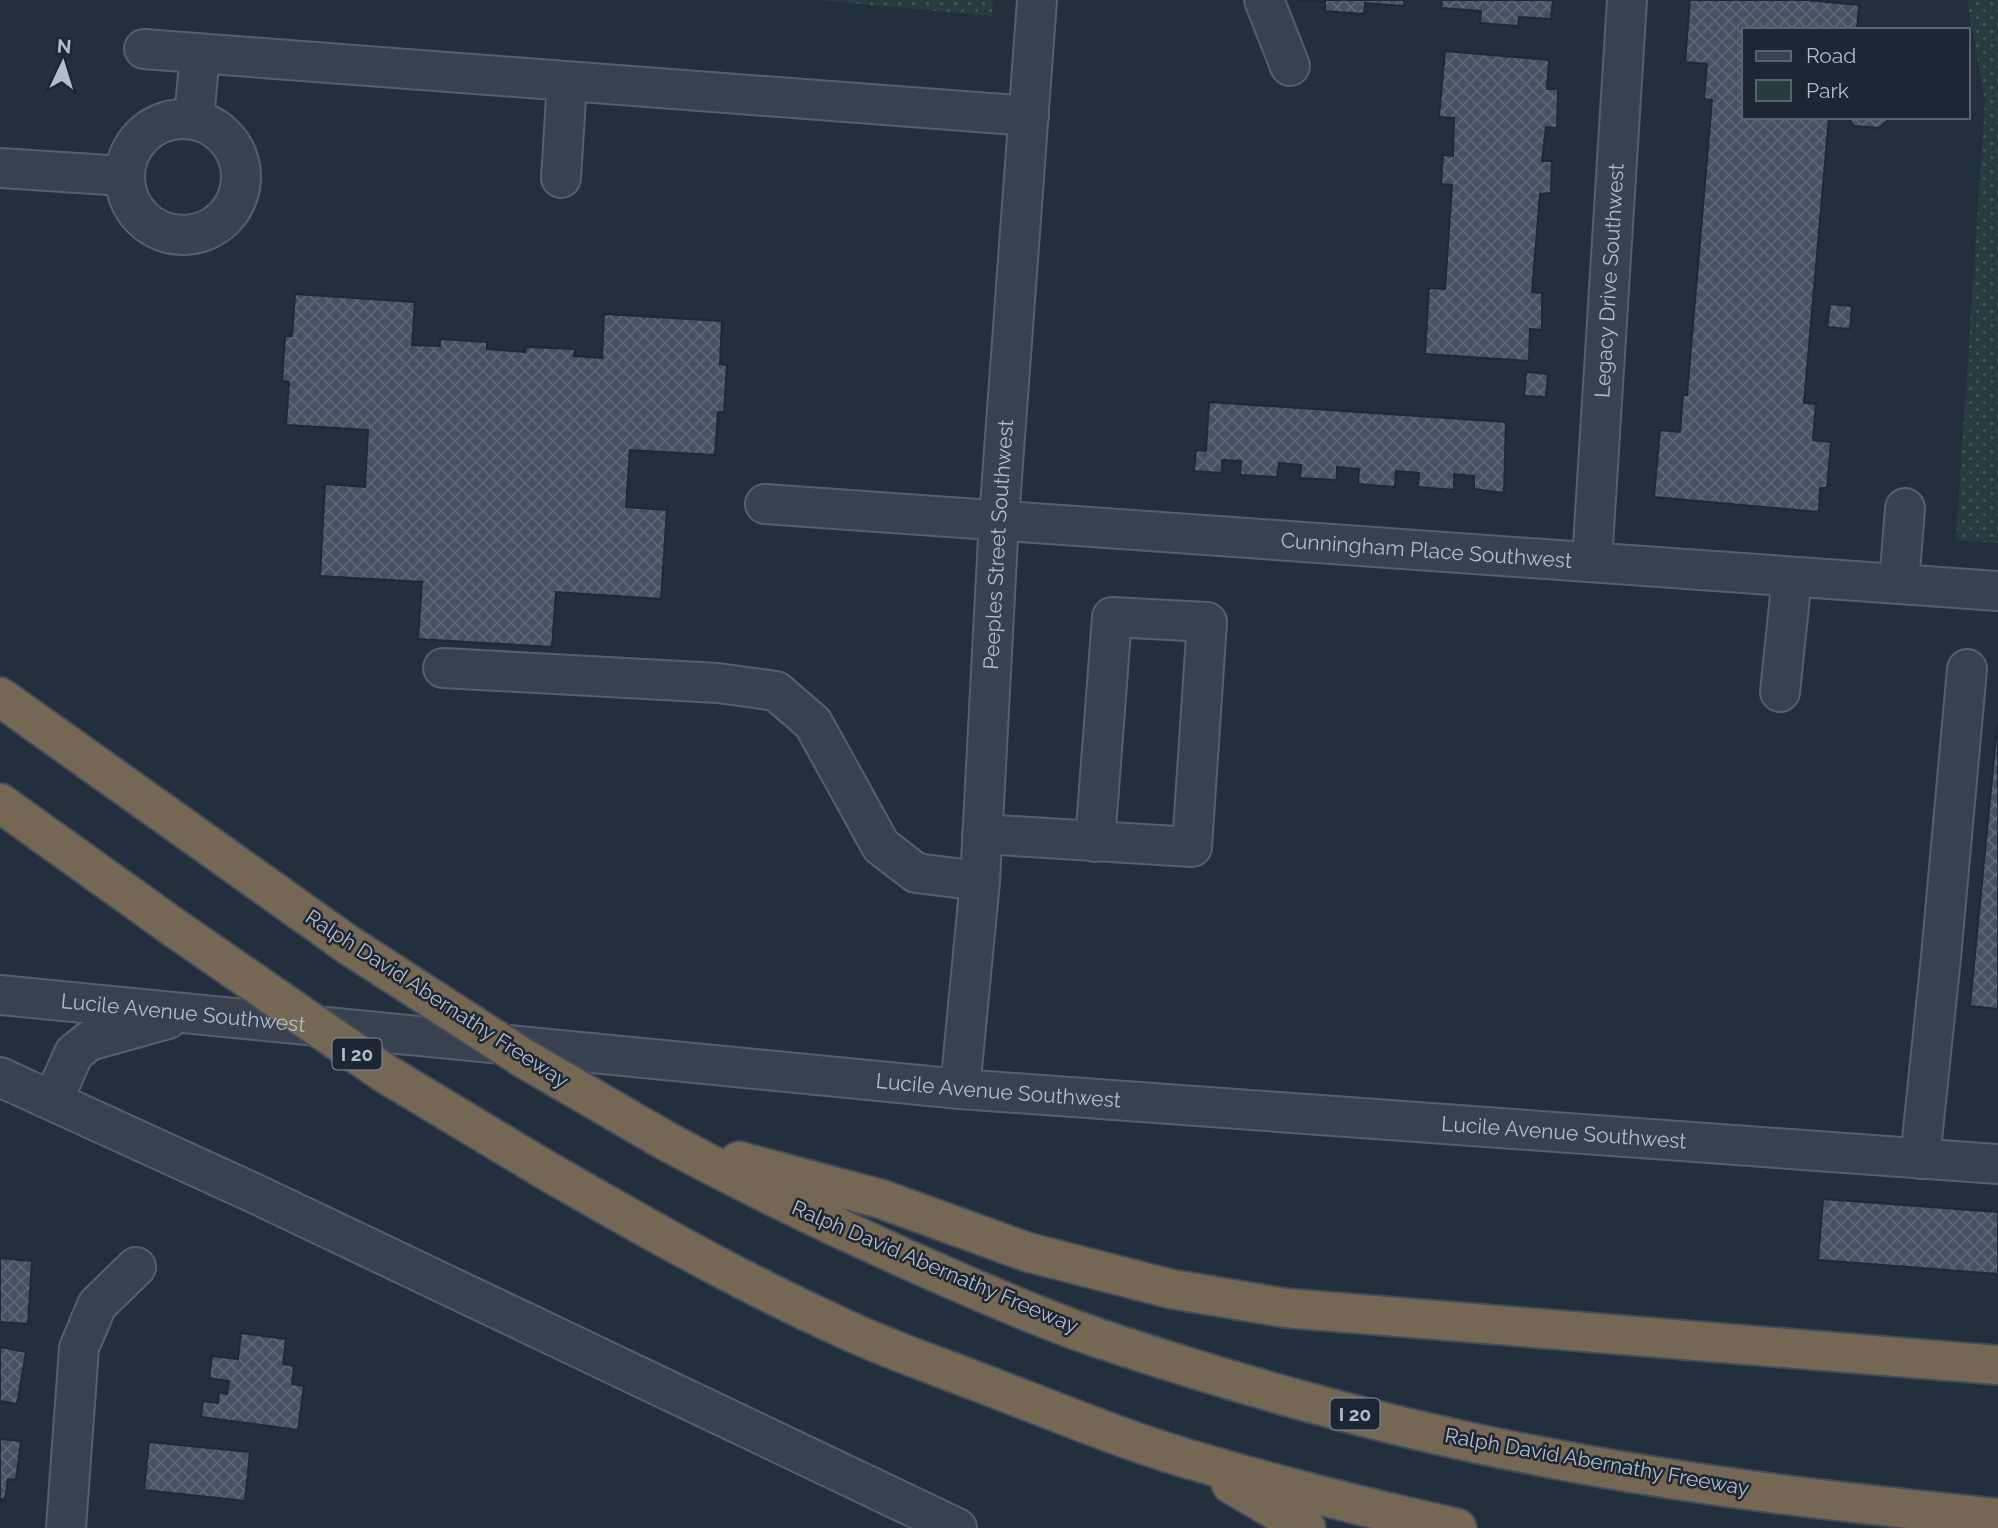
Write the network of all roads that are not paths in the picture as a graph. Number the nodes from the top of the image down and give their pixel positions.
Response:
1 (1037, 0) edge
2 (1264, 0) edge
3 (1627, 0) edge
4 (144, 49) dead end
5 (200, 54) junction
6 (1290, 66) dead end
7 (567, 82) junction
8 (1029, 116) junction
9 (194, 118) junction
10 (0, 168) edge
11 (124, 176) junction
12 (561, 178) dead end
13 (765, 504) dead end
14 (1905, 508) dead end
15 (999, 519) junction
16 (1592, 562) junction
17 (1792, 577) junction
18 (1899, 584) junction
19 (1998, 591) edge
20 (443, 668) dead end
21 (1967, 669) dead end
22 (1780, 692) dead end
23 (0, 697) edge
24 (0, 803) edge
25 (982, 834) junction
26 (1095, 842) junction
27 (979, 881) junction
28 (0, 995) edge
29 (194, 1013) junction
30 (0, 1077) edge
31 (960, 1089) junction
32 (52, 1100) junction
33 (666, 1141) junction
34 (1920, 1159) junction
35 (1998, 1164) edge
36 (136, 1267) dead end
37 (1998, 1366) edge
38 (1183, 1457) junction
39 (1998, 1518) edge
40 (941, 1524) edge
41 (66, 1528) edge
42 (1306, 1528) edge
43 (1457, 1528) edge

1 - 8 street, Peeples Street Southwest
2 - 6 street
3 - 16 street, Legacy Drive Southwest
4 - 5 street
5 - 7 street
5 - 9 street
7 - 8 street
7 - 12 street
8 - 15 street, Peeples Street Southwest
9 - 11 street
9 - 11 street
10 - 11 street
13 - 15 street, Cunningham Place Southwest
14 - 18 street
15 - 16 street, Cunningham Place Southwest
15 - 25 street, Peeples Street Southwest
16 - 17 street, Cunningham Place Southwest
17 - 18 street, Cunningham Place Southwest
17 - 22 street
18 - 19 street, Cunningham Place Southwest
20 - 27 street
21 - 34 street
23 - 33 highway, Ralph David Abernathy Freeway / I 20, bridge
24 - 38 highway, I 20, bridge
25 - 26 street
25 - 27 street, Peeples Street Southwest
26 - 26 street
27 - 31 street, Peeples Street Southwest
28 - 29 street, Lucile Avenue Southwest
29 - 31 street, Lucile Avenue Southwest
29 - 32 street
30 - 32 street
31 - 34 street, Lucile Avenue Southwest
32 - 40 street
33 - 37 highway
33 - 39 highway, Ralph David Abernathy Freeway / I 20
34 - 35 street, Lucile Avenue Southwest
36 - 41 street
38 - 42 highway
38 - 43 highway, I 20

